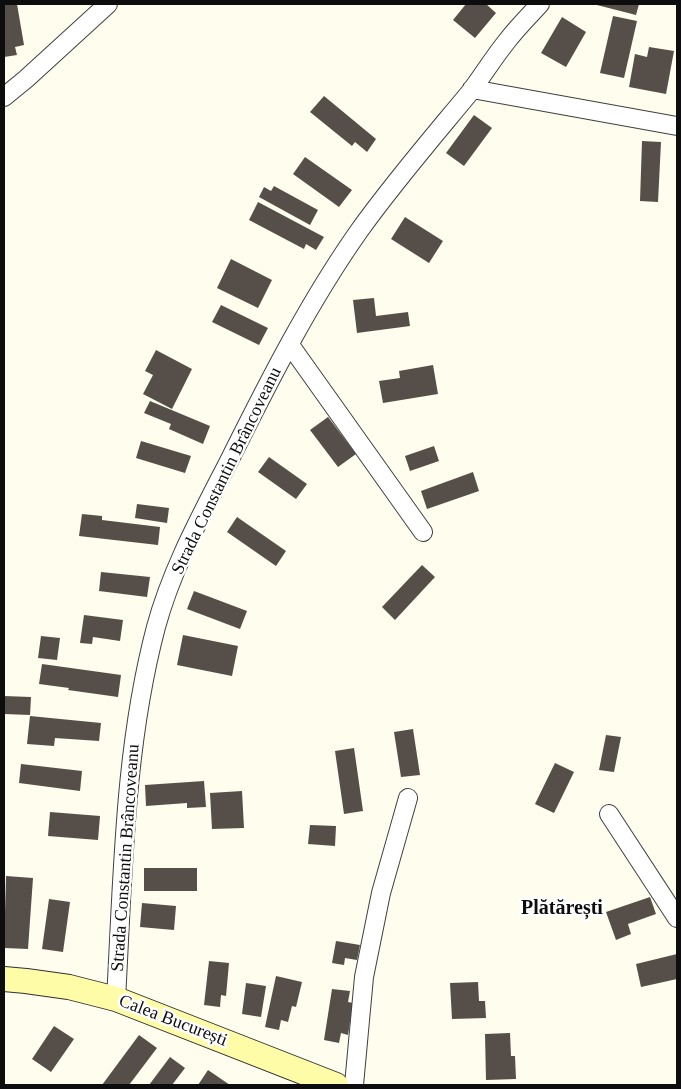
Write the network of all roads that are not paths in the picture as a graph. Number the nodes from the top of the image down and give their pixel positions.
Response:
1 (108, 4) edge
2 (540, 4) edge
3 (472, 88) junction
4 (4, 97) edge
5 (677, 126) edge
6 (290, 344) junction
7 (423, 532) dead end
8 (408, 798) dead end
9 (609, 814) dead end
10 (677, 918) edge
11 (4, 979) edge
12 (116, 999) junction
13 (336, 1085) edge
14 (354, 1085) edge

1 - 4 street
2 - 3 street, Strada Constantin Brâncoveanu
3 - 5 street
3 - 6 street, Strada Constantin Brâncoveanu
6 - 7 street
6 - 12 street, Strada Constantin Brâncoveanu
8 - 14 street
9 - 10 street
11 - 12 main road, Calea București
12 - 13 main road, Calea București

